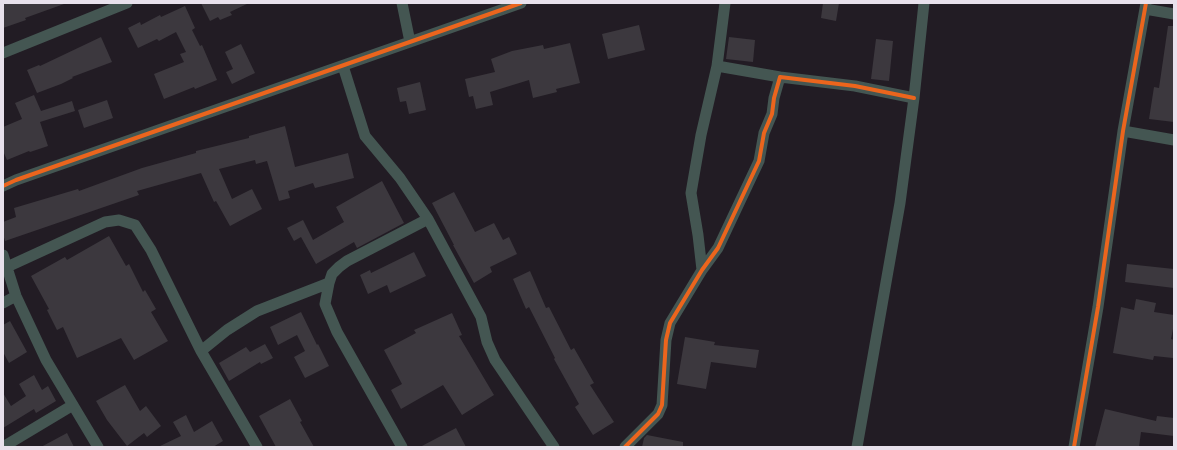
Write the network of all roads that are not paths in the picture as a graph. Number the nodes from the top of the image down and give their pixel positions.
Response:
1 (127, 3) edge
2 (402, 3) edge
3 (521, 3) edge
4 (725, 3) edge
5 (924, 3) edge
6 (1145, 6) edge
7 (1174, 14) edge
8 (410, 42) junction
9 (3, 53) edge
10 (343, 66) junction
11 (717, 66) junction
12 (780, 77) junction
13 (914, 98) junction
14 (1123, 131) junction
15 (1174, 140) edge
16 (3, 186) edge
17 (428, 219) junction
18 (3, 255) edge
19 (6, 267) junction
20 (702, 270) junction
21 (329, 282) junction
22 (16, 296) junction
23 (3, 303) edge
24 (202, 351) junction
25 (73, 405) junction
26 (3, 447) edge
27 (98, 447) edge
28 (257, 447) edge
29 (402, 447) edge
30 (554, 447) edge
31 (625, 447) edge
32 (856, 447) edge
33 (1074, 447) edge

1 - 9 street
2 - 8 street
3 - 8 street
4 - 11 street
5 - 13 street
6 - 7 street
6 - 14 street
8 - 10 street
10 - 16 street
10 - 17 street
11 - 12 street
11 - 20 street
12 - 13 street
12 - 20 street
13 - 32 street
14 - 15 street
14 - 33 street
17 - 21 street
17 - 30 street
18 - 19 street
19 - 22 street
19 - 24 street
20 - 31 street
21 - 24 street
21 - 29 street
22 - 23 street
22 - 25 street
24 - 28 street
25 - 26 street
25 - 27 street

